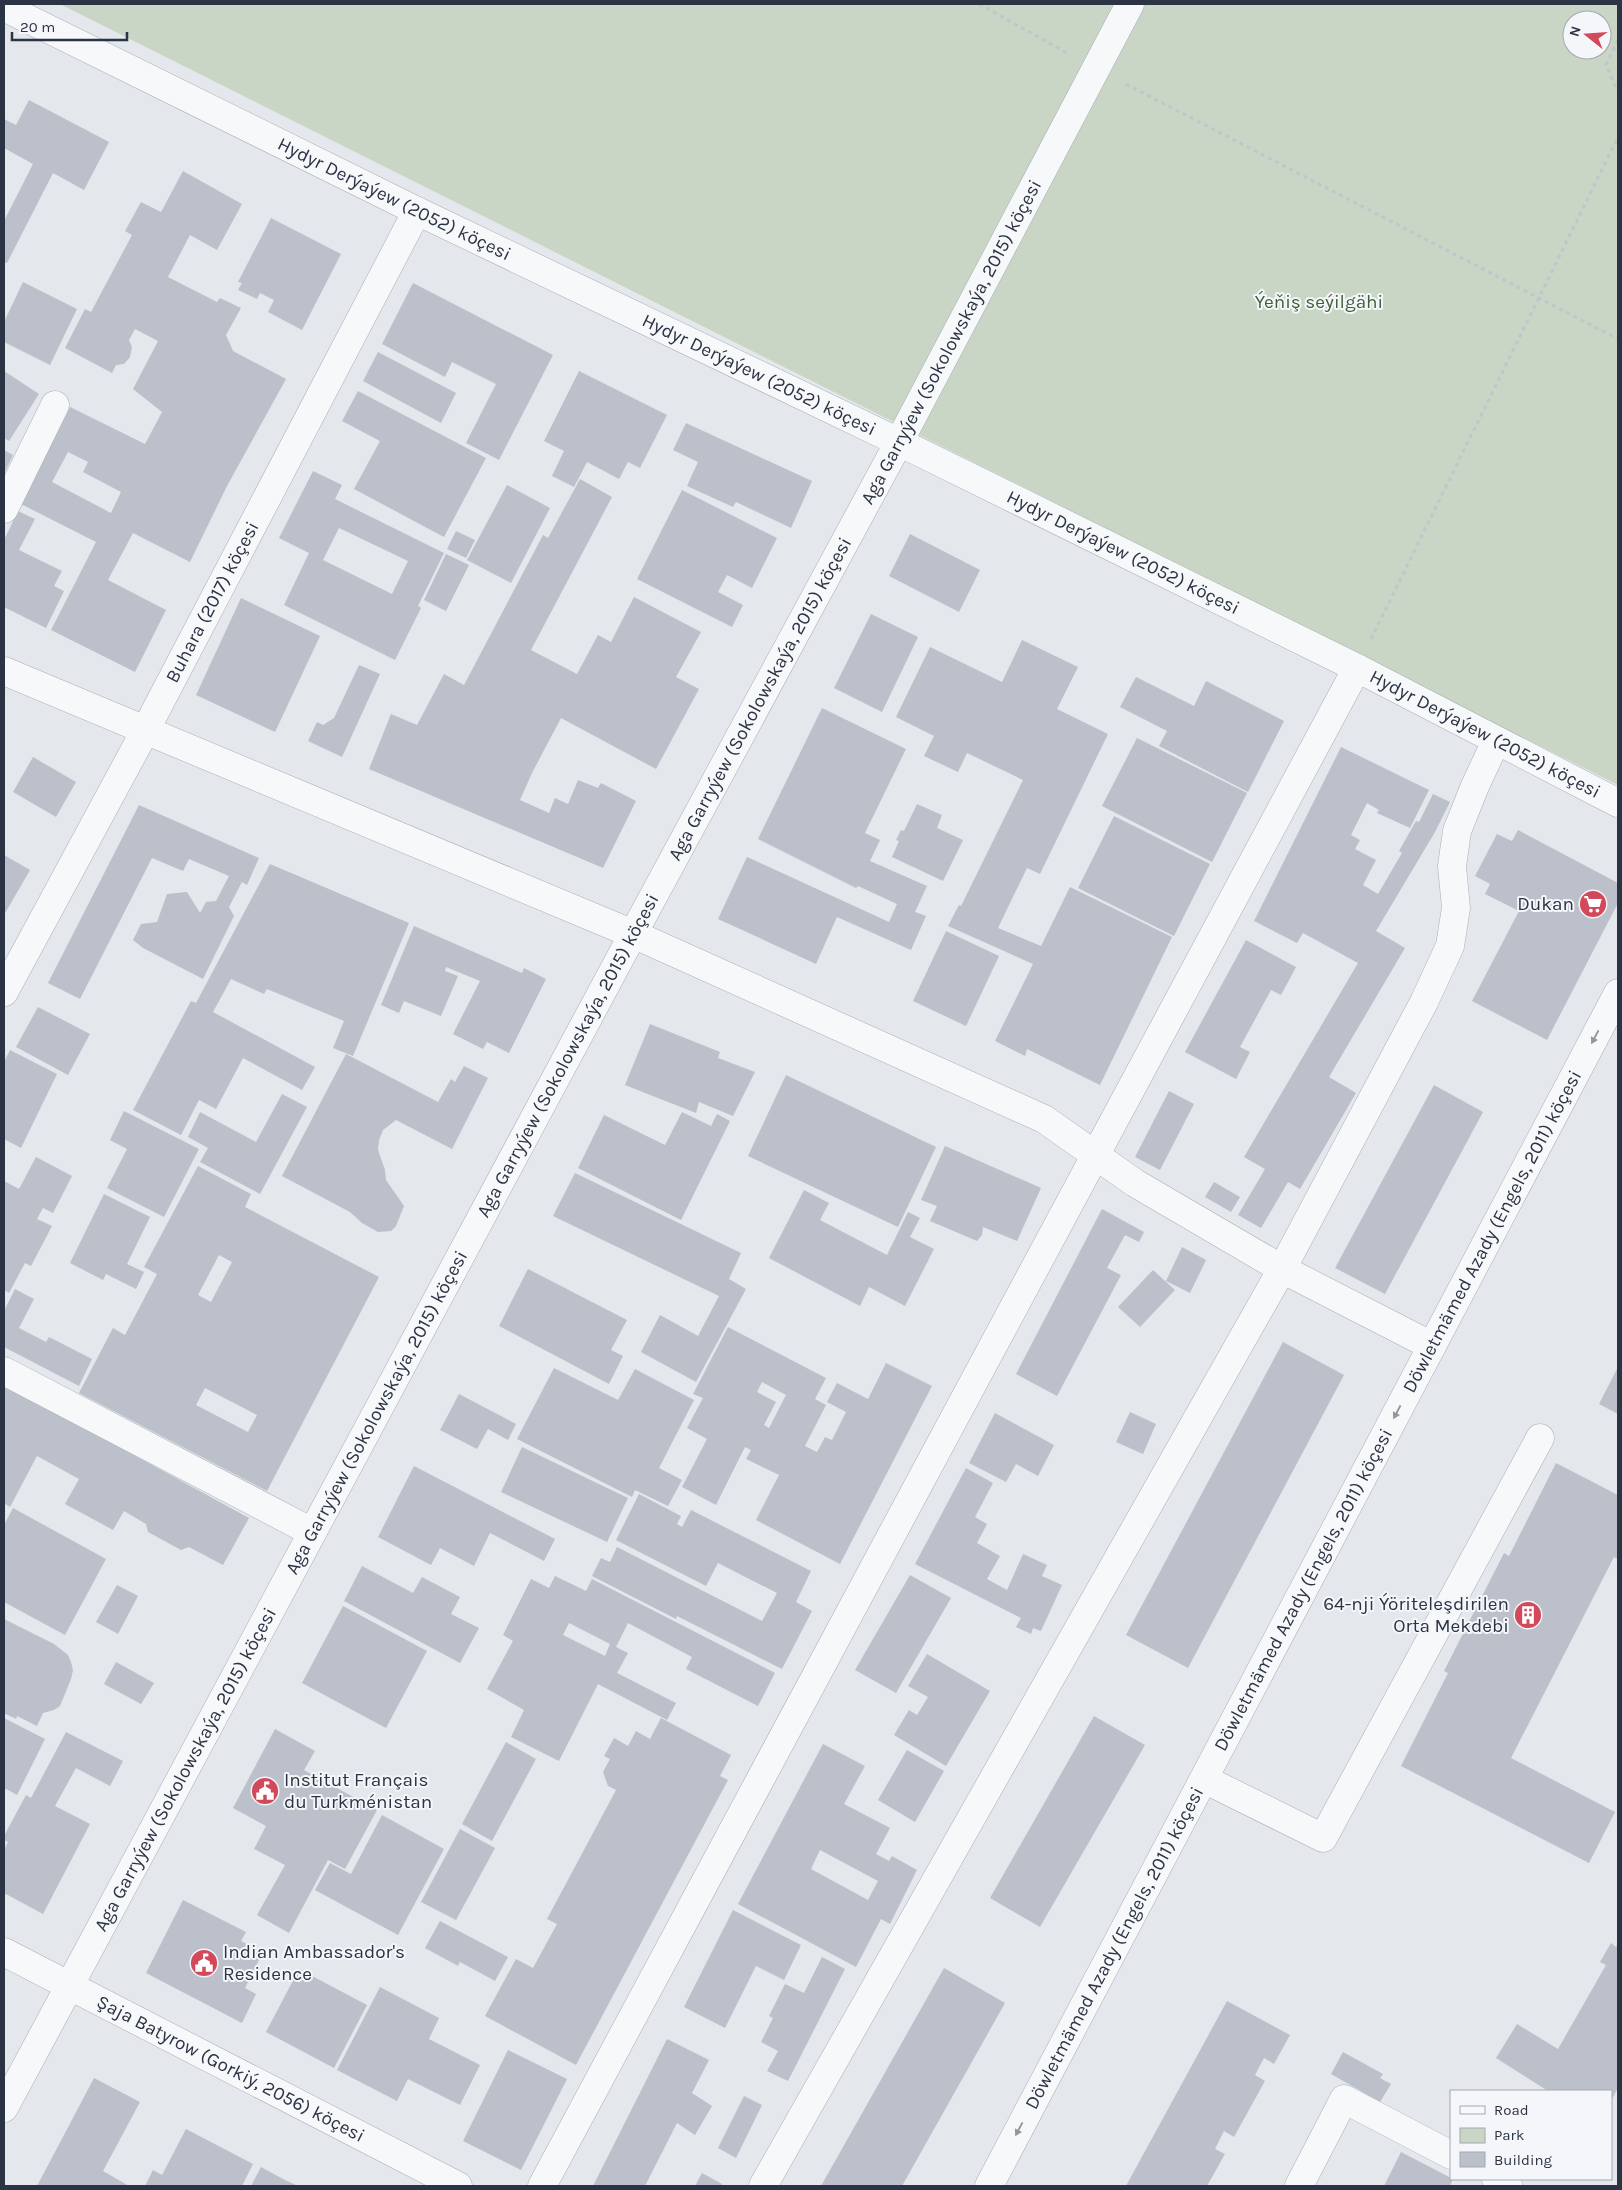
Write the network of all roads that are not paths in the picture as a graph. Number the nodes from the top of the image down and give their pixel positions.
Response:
1 (1130, 4) edge
2 (4, 7) edge
3 (417, 211) junction
4 (55, 405) dead end
5 (898, 442) junction
6 (4, 509) edge
7 (1357, 668) junction
8 (4, 671) edge
9 (145, 731) junction
10 (1496, 741) junction
11 (1618, 803) edge
12 (632, 934) junction
13 (4, 992) edge
14 (1618, 993) edge
15 (1095, 1154) junction
16 (1282, 1269) junction
17 (1432, 1346) junction
18 (4, 1372) edge
19 (1540, 1438) dead end
20 (312, 1532) junction
21 (1204, 1779) junction
22 (4, 1952) edge
23 (70, 1986) junction
24 (4, 2108) edge
25 (1450, 2154) edge
26 (1498, 2180) edge
27 (458, 2186) edge
28 (542, 2186) edge
29 (762, 2186) edge
30 (989, 2186) edge
31 (1299, 2186) edge
32 (1507, 2186) edge

1 - 5 street, Aga Garryýew (Sokolowskaýa, 2015) köçesi
2 - 3 street, Hydyr Derýaýew (2052) köçesi
3 - 5 street, Hydyr Derýaýew (2052) köçesi
3 - 9 street, Buhara (2017) köçesi
4 - 6 street
5 - 7 street, Hydyr Derýaýew (2052) köçesi
5 - 12 street, Aga Garryýew (Sokolowskaýa, 2015) köçesi
7 - 10 street, Hydyr Derýaýew (2052) köçesi
7 - 15 street
8 - 9 street
9 - 12 street
9 - 13 street, Buhara (2017) köçesi
10 - 11 street, Hydyr Derýaýew (2052) köçesi
10 - 16 street
12 - 15 street
12 - 20 street, Aga Garryýew (Sokolowskaýa, 2015) köçesi
14 -> 17 street, Döwletmämed Azady (Engels, 2011) köçesi
15 - 16 street
15 - 28 street
16 - 17 street
16 - 29 street
17 -> 21 street, Döwletmämed Azady (Engels, 2011) köçesi
18 - 20 street
19 - 21 street
20 - 23 street, Aga Garryýew (Sokolowskaýa, 2015) köçesi
21 -> 30 street, Döwletmämed Azady (Engels, 2011) köçesi
22 - 23 street, Şaja Batyrow (Gorkiý, 2056) köçesi
23 - 24 street, Aga Garryýew (Sokolowskaýa, 2015) köçesi
23 - 27 street, Şaja Batyrow (Gorkiý, 2056) köçesi
25 - 31 street
26 - 32 street

